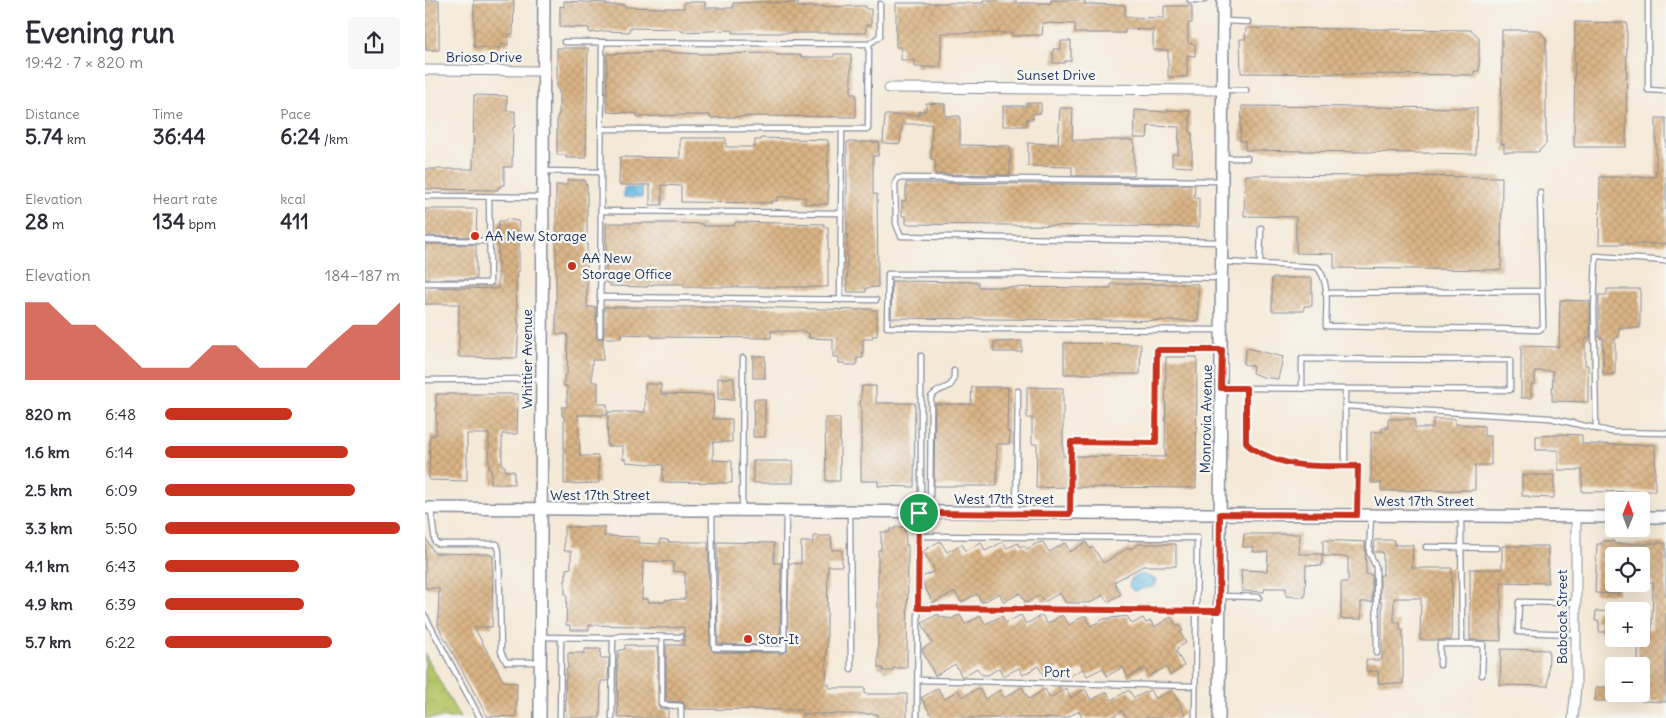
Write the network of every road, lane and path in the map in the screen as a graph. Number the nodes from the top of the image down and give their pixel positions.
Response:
1 (544, 0) edge
2 (1189, 0) edge
3 (1204, 0) edge
4 (1223, 0) edge
5 (1648, 0) edge
6 (880, 4) dead end
7 (1223, 21) junction
8 (1248, 22) dead end
9 (564, 42) dead end
10 (603, 42) junction
11 (869, 44) junction
12 (425, 70) edge
13 (543, 71) junction
14 (889, 88) dead end
15 (1223, 90) junction
16 (1246, 90) dead end
17 (1666, 91) edge
18 (602, 129) junction
19 (842, 129) junction
20 (1222, 158) junction
21 (1247, 158) dead end
22 (543, 171) junction
23 (601, 172) junction
24 (1223, 181) junction
25 (1540, 192) dead end
26 (425, 196) edge
27 (489, 197) junction
28 (542, 197) junction
29 (601, 211) junction
30 (841, 213) junction
31 (1261, 228) dead end
32 (425, 240) edge
33 (490, 241) junction
34 (1223, 242) junction
35 (1666, 261) edge
36 (1223, 262) junction
37 (1261, 264) junction
38 (1223, 278) junction
39 (425, 283) edge
40 (1542, 291) junction
41 (1325, 293) junction
42 (600, 297) junction
43 (840, 300) junction
44 (876, 300) dead end
45 (1222, 330) junction
46 (600, 335) dead end
47 (1222, 350) junction
48 (921, 356) dead end
49 (743, 358) dead end
50 (954, 371) dead end
51 (542, 379) junction
52 (425, 380) edge
53 (1221, 388) junction
54 (1246, 388) junction
55 (1302, 389) junction
56 (1345, 389) junction
57 (1018, 391) dead end
58 (1345, 406) junction
59 (1596, 429) junction
60 (1666, 433) edge
61 (1345, 466) junction
62 (428, 508) edge
63 (541, 509) junction
64 (712, 510) junction
65 (742, 511) junction
66 (785, 512) junction
67 (850, 512) junction
68 (923, 513) junction
69 (1016, 514) junction
70 (1070, 514) junction
71 (1220, 514) junction
72 (1357, 515) junction
73 (1371, 515) junction
74 (1461, 516) junction
75 (1576, 517) junction
76 (1605, 517) edge
77 (1650, 517) edge
78 (1666, 518) edge
79 (919, 536) junction
80 (1426, 547) dead end
81 (1461, 548) junction
82 (1497, 548) dead end
83 (1219, 596) junction
84 (1259, 597) dead end
85 (1576, 603) junction
86 (918, 608) junction
87 (1196, 611) junction
88 (1219, 611) junction
89 (425, 616) edge
90 (1576, 634) junction
91 (540, 637) junction
92 (662, 637) junction
93 (681, 637) dead end
94 (561, 638) junction
95 (613, 638) junction
96 (1462, 644) junction
97 (1377, 652) dead end
98 (540, 662) junction
99 (1440, 665) dead end
100 (851, 669) dead end
101 (1483, 675) dead end
102 (918, 680) junction
103 (1195, 686) junction
104 (480, 718) edge
105 (540, 718) edge
106 (560, 718) edge
107 (612, 718) edge
108 (681, 718) edge
109 (917, 718) edge
110 (1195, 718) edge
111 (1219, 718) edge
112 (1573, 718) edge

1 - 13 street, Whittier Avenue
2 - 3 lane
4 - 7 street, Monrovia Avenue
5 - 17 lane
6 - 11 lane
7 - 8 lane
7 - 15 street, Monrovia Avenue
9 - 10 lane
10 - 11 lane
10 - 18 lane
11 - 19 lane
12 - 13 street, Brioso Drive
13 - 22 street, Whittier Avenue
14 - 15 street, Sunset Drive
15 - 16 lane
15 - 20 street, Monrovia Avenue
18 - 19 lane
18 - 23 lane
19 - 30 lane
20 - 21 lane
20 - 24 street, Monrovia Avenue
22 - 23 lane
22 - 28 street, Whittier Avenue
23 - 29 lane
24 - 34 street, Monrovia Avenue
24 - 34 lane
25 - 40 lane
26 - 27 lane
27 - 28 lane
27 - 33 lane
28 - 51 street, Whittier Avenue
29 - 30 lane
29 - 42 lane
30 - 43 lane
31 - 37 lane
32 - 33 lane
33 - 39 lane
34 - 36 street, Monrovia Avenue
35 - 59 lane
36 - 37 lane
36 - 38 street, Monrovia Avenue
37 - 41 lane
38 - 45 street, Monrovia Avenue
38 - 45 lane
40 - 41 lane
40 - 41 lane
42 - 43 lane
42 - 46 lane
43 - 44 lane
45 - 47 street, Monrovia Avenue
47 - 53 street, Monrovia Avenue
47 - 70 lane
48 - 68 lane
49 - 65 lane
50 - 68 lane
51 - 52 lane
51 - 63 street, Whittier Avenue
53 - 54 lane
53 - 71 street, Monrovia Avenue
54 - 55 lane
54 - 61 lane
55 - 56 lane
55 - 56 lane
56 - 58 lane
57 - 69 lane
58 - 59 lane
58 - 61 lane
59 - 60 lane
61 - 72 lane
62 - 63 street, West 17th Street
62 - 98 lane
63 - 64 street, West 17th Street
63 - 91 street, Whittier Avenue
64 - 65 street, West 17th Street
64 - 66 lane
65 - 66 street, West 17th Street
66 - 67 street, West 17th Street
67 - 68 street, West 17th Street
67 - 100 lane
68 - 69 street, West 17th Street
68 - 79 lane
69 - 70 street, West 17th Street
70 - 71 street, West 17th Street
71 - 72 street, West 17th Street
71 - 83 street, Monrovia Avenue
72 - 73 street, West 17th Street
73 - 74 street, West 17th Street
73 - 97 lane
74 - 75 street, West 17th Street
74 - 81 lane
75 - 76 street, West 17th Street
75 - 85 street, Babcock Street
77 - 78 street
79 - 86 lane
79 - 87 lane
80 - 81 lane
81 - 82 lane
81 - 96 lane
83 - 84 lane
83 - 88 street, Monrovia Avenue
85 - 90 street, Babcock Street
85 - 90 lane
86 - 87 lane
86 - 102 lane
87 - 88 lane
87 - 103 lane
88 - 111 street, Monrovia Avenue
89 - 104 lane
90 - 112 street, Babcock Street
91 - 94 lane
91 - 98 street, Whittier Avenue
92 - 93 lane
92 - 95 lane
92 - 108 lane
94 - 95 lane
94 - 106 lane
95 - 107 lane
96 - 99 lane
96 - 101 lane
98 - 105 street, Whittier Avenue
102 - 103 lane, Port
102 - 109 lane
103 - 110 lane

